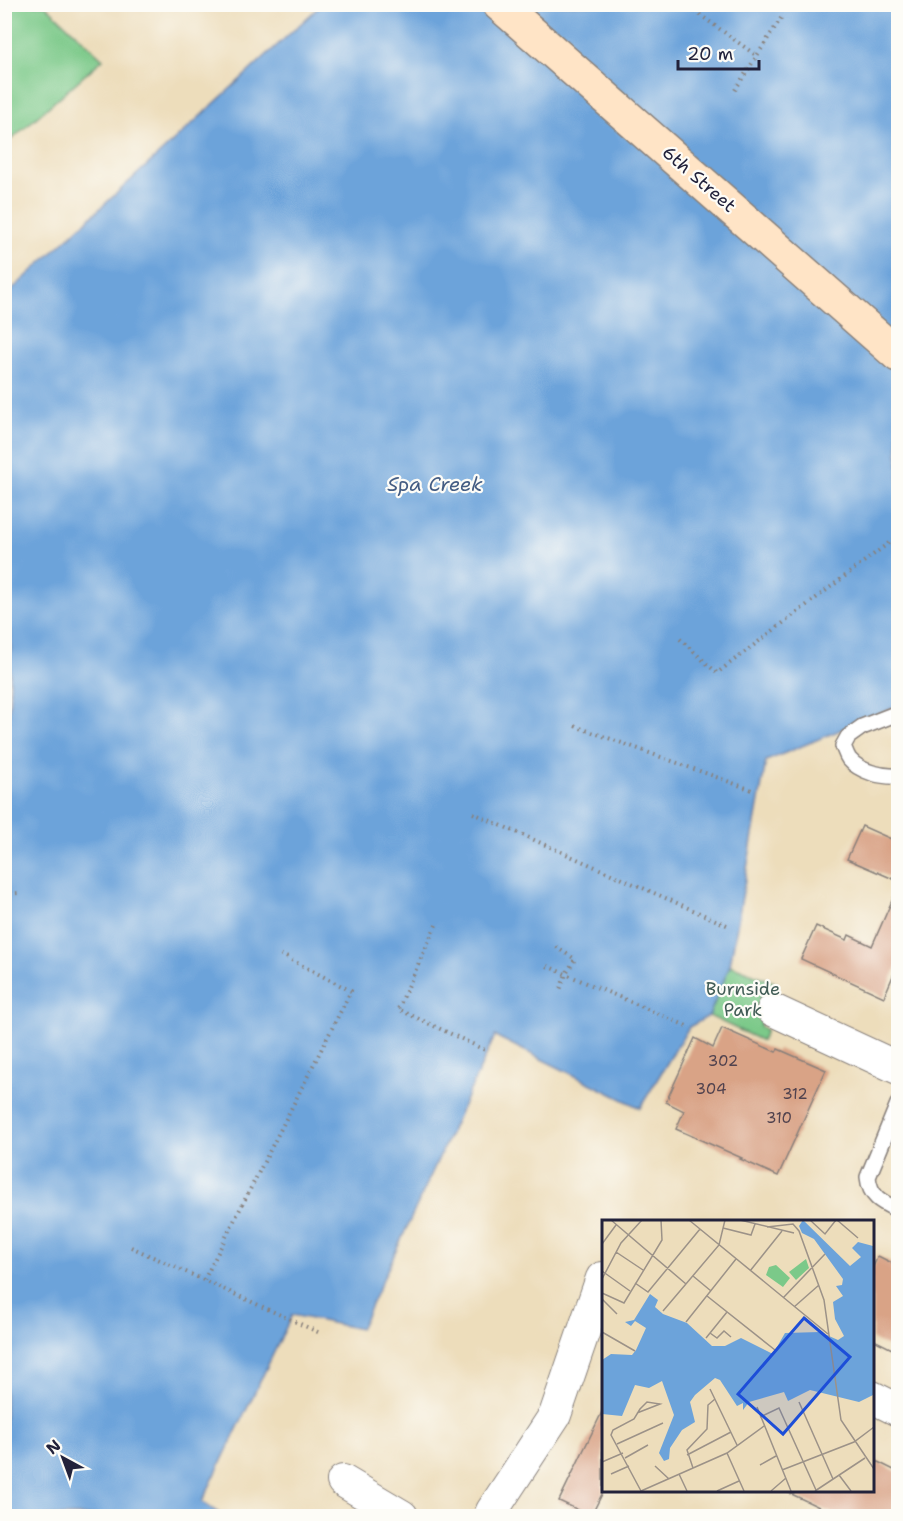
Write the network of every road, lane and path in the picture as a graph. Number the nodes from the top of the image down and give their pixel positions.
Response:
1 (499, 4) edge
2 (685, 4) edge
3 (783, 15) dead end
4 (757, 56) junction
5 (735, 90) dead end
6 (898, 355) edge
7 (898, 536) edge
8 (680, 639) dead end
9 (898, 713) edge
10 (575, 726) dead end
11 (898, 776) edge
12 (752, 790) dead end
13 (474, 813) dead end
14 (19, 893) dead end
15 (4, 894) edge
16 (436, 925) dead end
17 (729, 926) dead end
18 (556, 947) dead end
19 (280, 954) dead end
20 (547, 966) dead end
21 (566, 974) junction
22 (560, 990) dead end
23 (773, 1010) dead end
24 (689, 1027) dead end
25 (488, 1051) dead end
26 (898, 1068) edge
27 (898, 1104) edge
28 (898, 1210) edge
29 (131, 1247) dead end
30 (602, 1278) edge
31 (204, 1280) junction
32 (320, 1332) dead end
33 (873, 1398) edge
34 (898, 1410) edge
35 (343, 1482) dead end
36 (402, 1516) edge
37 (490, 1516) edge

1 - 6 main road, 6th Street
2 - 4 path
3 - 4 path
4 - 5 path
7 - 8 path
9 - 11 lane
10 - 12 path
13 - 17 path
14 - 15 path
16 - 25 path
18 - 21 path
19 - 31 path
20 - 21 path
21 - 22 path
21 - 24 path
23 - 26 street
27 - 28 lane
29 - 31 path
30 - 37 street
31 - 32 path
33 - 34 street
35 - 36 street

